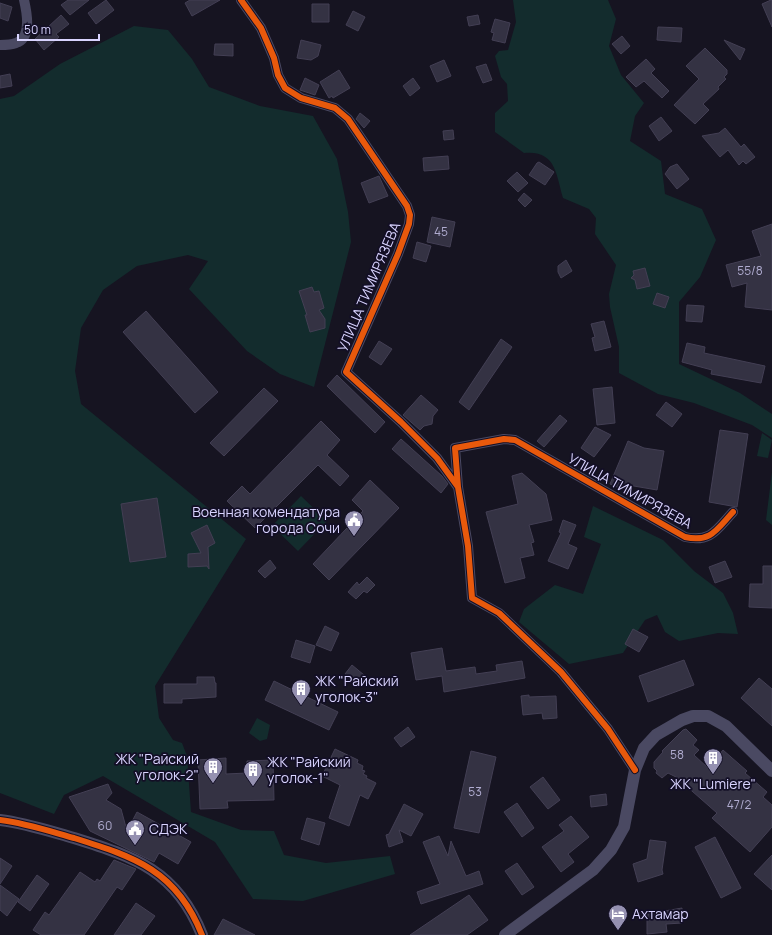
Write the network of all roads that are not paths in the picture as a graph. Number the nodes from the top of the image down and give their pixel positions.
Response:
1 (24, 0) edge
2 (241, 0) edge
3 (0, 45) edge
4 (458, 487) junction
5 (733, 512) dead end
6 (635, 770) junction
7 (772, 771) edge
8 (0, 820) edge
9 (202, 935) edge
10 (505, 935) edge

1 - 3 street
2 - 4 street, УЛИЦА ТИМИРЯЗЕВА
4 - 5 street, УЛИЦА ТИМИРЯЗЕВА
4 - 6 street, УЛИЦА ТИМИРЯЗЕВА
6 - 7 street
6 - 10 street
8 - 9 street

